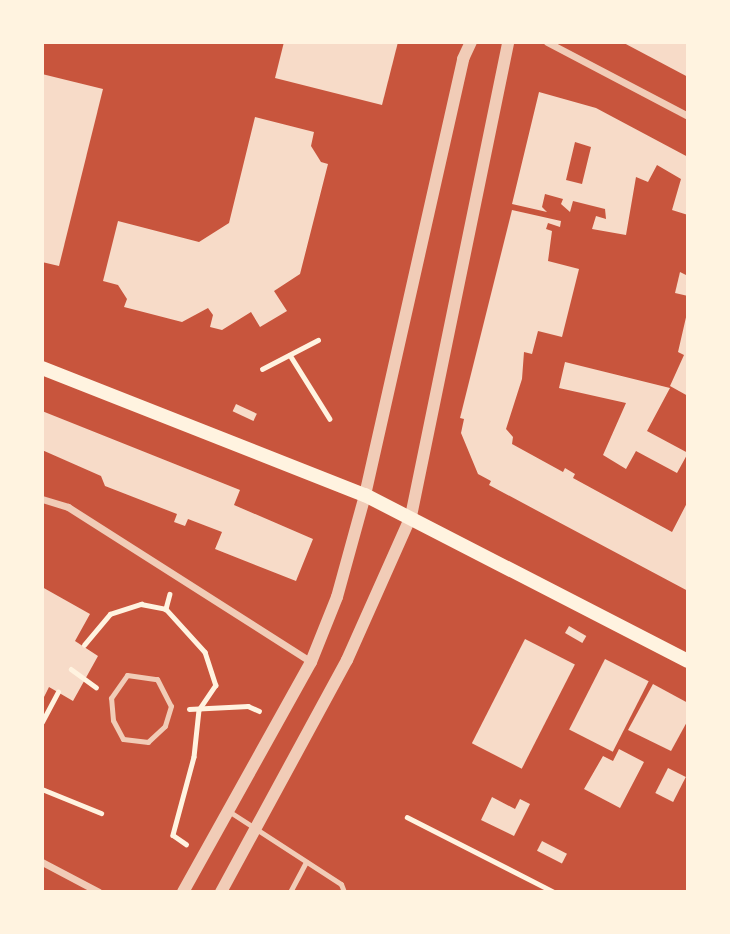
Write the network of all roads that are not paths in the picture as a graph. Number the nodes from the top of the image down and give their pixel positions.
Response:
1 (465, 42) edge
2 (471, 42) edge
3 (508, 42) edge
4 (547, 42) edge
5 (463, 59) junction
6 (688, 116) edge
7 (42, 368) edge
8 (366, 495) junction
9 (42, 499) edge
10 (411, 516) junction
11 (688, 661) edge
12 (311, 662) junction
13 (111, 698) joint
14 (230, 812) junction
15 (254, 828) junction
16 (42, 862) edge
17 (306, 862) junction
18 (99, 892) edge
19 (183, 892) edge
20 (221, 892) edge
21 (290, 892) edge
22 (344, 892) edge

1 - 5 lane
2 - 5 street
3 - 10 street
4 - 6 street
5 - 8 street
7 - 8 main road
8 - 10 main road
8 - 12 street
9 - 12 street
10 - 11 main road
10 - 15 street
12 - 14 street
13 - 13 lane
14 - 15 lane
14 - 19 street
15 - 17 lane
15 - 20 street
16 - 18 street
17 - 21 lane
17 - 22 lane

